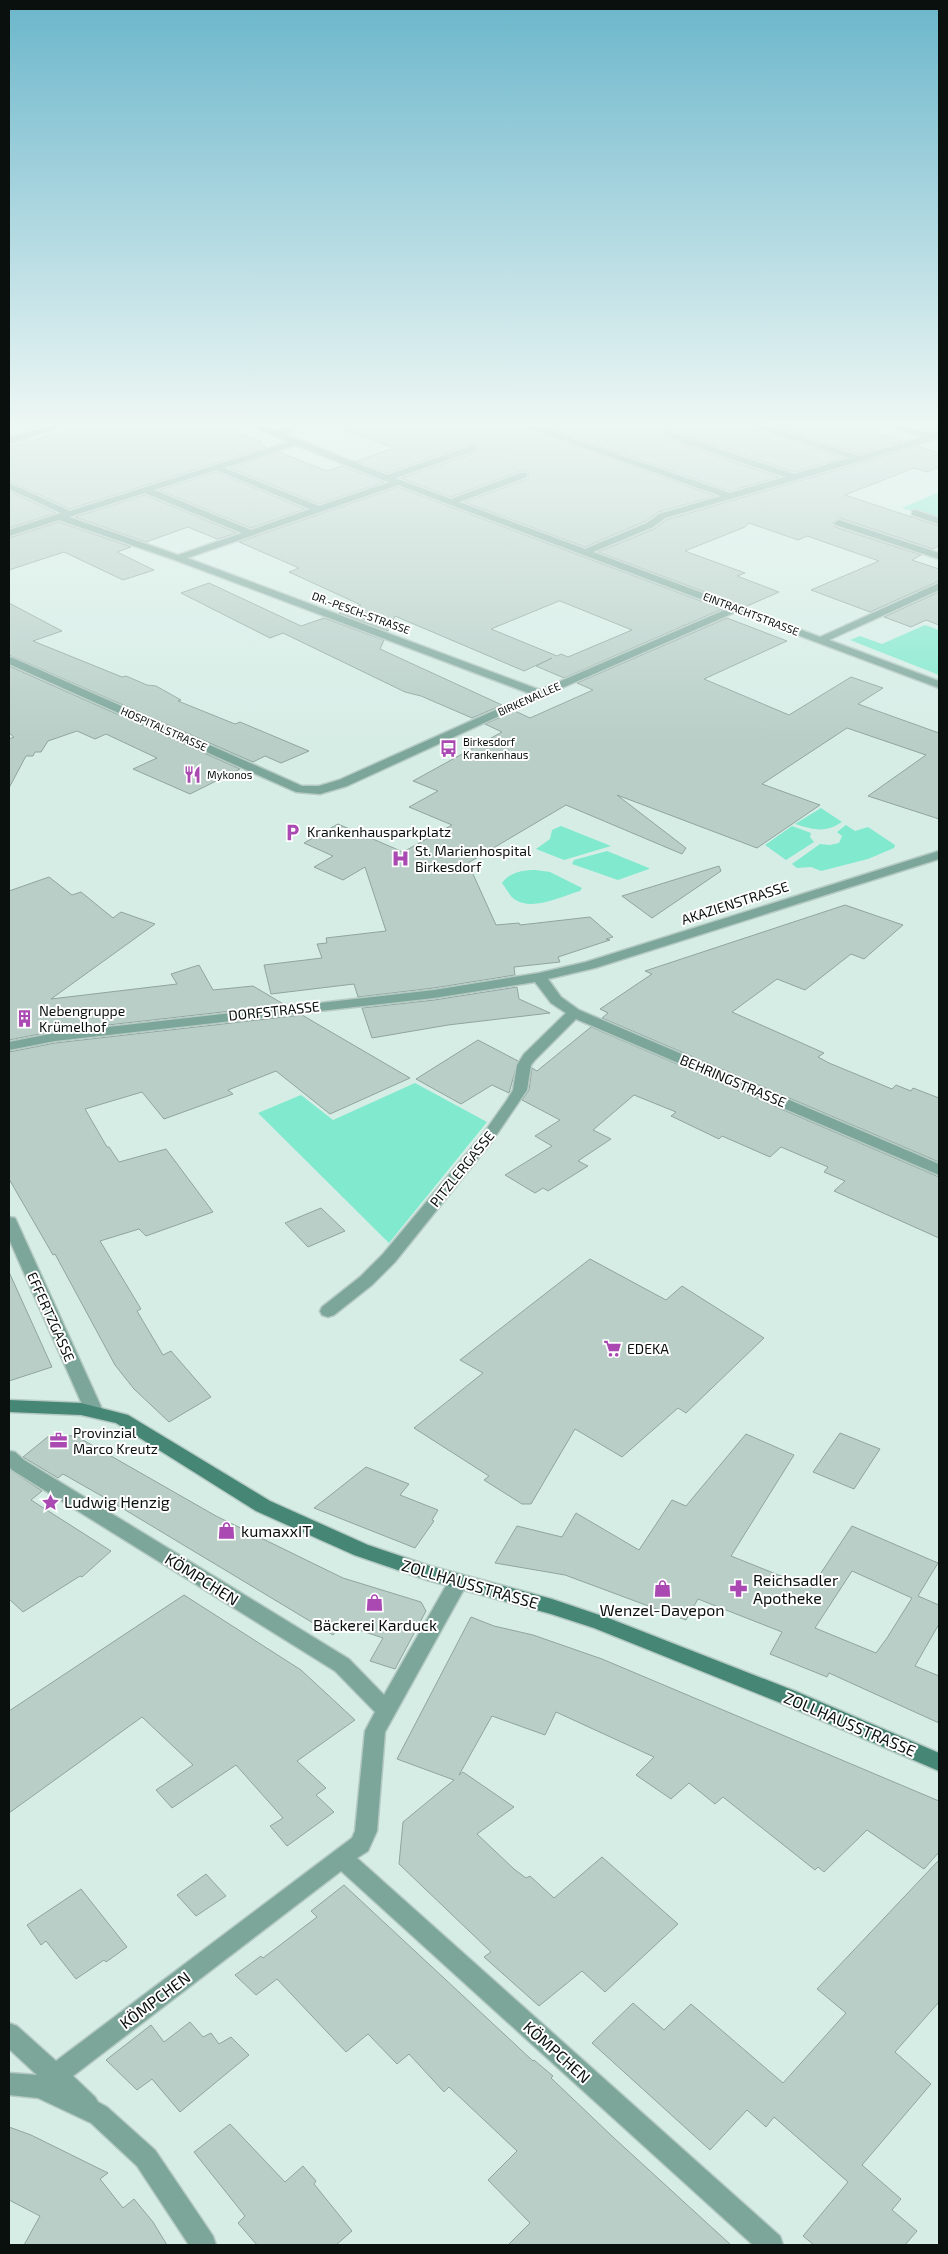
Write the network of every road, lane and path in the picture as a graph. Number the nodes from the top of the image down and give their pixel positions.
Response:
1 (100, 531) edge
2 (247, 531) edge
3 (256, 531) edge
4 (529, 531) edge
5 (635, 531) edge
6 (863, 531) edge
7 (251, 533) junction
8 (585, 552) junction
9 (939, 556) edge
10 (178, 558) junction
11 (939, 586) edge
12 (738, 608) junction
13 (821, 640) junction
14 (9, 660) edge
15 (939, 685) edge
16 (541, 694) junction
17 (320, 790) joint
18 (939, 855) edge
19 (539, 977) junction
20 (574, 1013) junction
21 (9, 1046) edge
22 (939, 1170) edge
23 (9, 1222) edge
24 (328, 1311) dead end
25 (9, 1406) edge
26 (94, 1411) junction
27 (9, 1457) edge
28 (458, 1582) junction
29 (386, 1710) junction
30 (939, 1762) edge
31 (343, 1859) junction
32 (9, 2034) edge
33 (47, 2082) junction
34 (9, 2084) edge
35 (204, 2245) edge
36 (771, 2245) edge

1 - 10 street, DR.-PESCH-STRASSE
2 - 7 street
3 - 7 street
4 - 8 street, EINTRACHTSTRASSE
5 - 8 street
6 - 9 street
7 - 10 street
8 - 12 street, EINTRACHTSTRASSE
10 - 16 street, DR.-PESCH-STRASSE
11 - 13 street
12 - 13 street, EINTRACHTSTRASSE
12 - 16 street, BIRKENALLEE
13 - 15 street, EINTRACHTSTRASSE
14 - 17 street, HOSPITALSTRASSE
16 - 17 street, BIRKENALLEE
18 - 19 street, AKAZIENSTRASSE
19 - 20 street, BEHRINGSTRASSE
19 - 21 street, DORFSTRASSE
20 - 22 street, BEHRINGSTRASSE
20 - 24 street, PITZLERGASSE
23 - 26 street, EFFERTZGASSE
25 - 26 street, ZOLLHAUSSTRASSE
26 - 28 street, ZOLLHAUSSTRASSE
27 - 29 street, KÖMPCHEN
28 - 29 street, KÖMPCHEN
28 - 30 street, ZOLLHAUSSTRASSE
29 - 31 street, KÖMPCHEN
31 - 33 street, KÖMPCHEN
31 - 36 street, KÖMPCHEN
32 - 33 street
33 - 34 street
33 - 35 street

